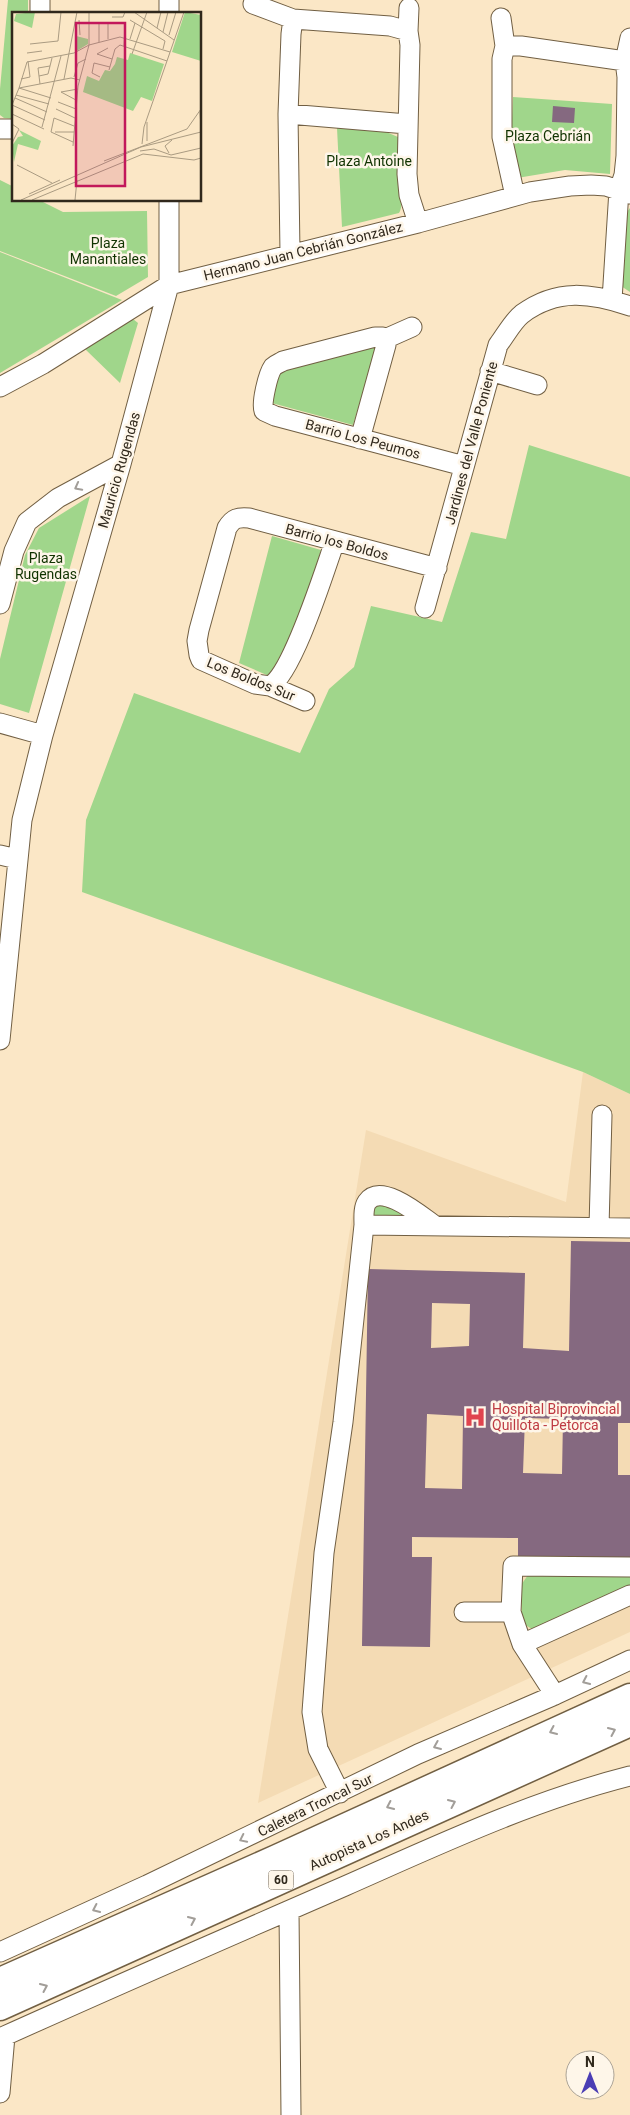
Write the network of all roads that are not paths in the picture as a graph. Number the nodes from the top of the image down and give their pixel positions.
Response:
1 (253, 4) dead end
2 (409, 8) dead end
3 (501, 18) dead end
4 (293, 19) junction
5 (408, 31) junction
6 (630, 38) edge
7 (505, 46) junction
8 (625, 61) junction
9 (288, 114) junction
10 (407, 124) junction
11 (624, 192) edge
12 (514, 196) junction
13 (169, 201) edge
14 (418, 223) junction
15 (290, 253) junction
16 (169, 285) junction
17 (612, 300) junction
18 (630, 306) edge
19 (412, 327) dead end
20 (385, 339) junction
21 (490, 371) junction
22 (537, 385) dead end
23 (0, 387) edge
24 (360, 439) junction
25 (122, 464) junction
26 (464, 466) junction
27 (334, 541) junction
28 (437, 568) junction
29 (0, 604) edge
30 (425, 608) dead end
31 (199, 655) joint
32 (270, 686) junction
33 (305, 702) dead end
34 (0, 723) edge
35 (43, 735) junction
36 (9, 857) edge
37 (2, 994) edge
38 (0, 1040) edge
39 (602, 1115) dead end
40 (364, 1225) junction
41 (434, 1225) junction
42 (599, 1227) junction
43 (630, 1228) edge
44 (630, 1567) edge
45 (626, 1604) edge
46 (464, 1612) dead end
47 (511, 1612) junction
48 (522, 1644) junction
49 (630, 1660) edge
50 (555, 1695) junction
51 (630, 1698) edge
52 (630, 1723) edge
53 (630, 1776) edge
54 (340, 1793) junction
55 (289, 1911) junction
56 (0, 1952) edge
57 (0, 1981) edge
58 (0, 2007) edge
59 (2, 2037) edge
60 (0, 2093) edge
61 (291, 2115) edge

1 - 4 street
2 - 5 street
3 - 7 street
4 - 5 street
4 - 9 street
5 - 10 street
6 - 8 street
7 - 8 street
7 - 12 street
8 - 11 street
9 - 10 street
9 - 15 street
10 - 14 street
11 - 12 street, Hermano Juan Cebrián González
11 - 17 street
12 - 14 street, Hermano Juan Cebrián González
13 - 16 street, Mauricio Rugendas
14 - 15 street, Hermano Juan Cebrián González
15 - 16 street, Hermano Juan Cebrián González
16 - 23 street, Hermano Juan Cebrián González
16 - 25 street, Mauricio Rugendas
17 - 18 street
17 - 21 street, Jardines del Valle Poniente
19 - 20 street
20 - 24 street
20 - 24 street, Barrio Los Peumos
21 - 22 street
21 - 26 street, Jardines del Valle Poniente
24 - 26 street, Barrio Los Peumos
25 -> 29 street
25 - 35 street, Mauricio Rugendas
26 - 28 street, Jardines del Valle Poniente
27 - 28 street, Barrio los Boldos
27 - 31 street, Barrio los Boldos
27 - 32 street
28 - 30 street, Jardines del Valle Poniente
31 - 32 street, Los Boldos Sur
32 - 33 street, Los Boldos Sur
34 - 35 street
35 - 36 street, Mauricio Rugendas
36 - 37 street, Mauricio Rugendas
37 - 38 street, Mauricio Rugendas
39 - 42 street
40 - 41 street
40 - 41 street
40 - 54 street
41 - 42 street
42 - 43 street
44 - 47 street
45 - 48 street
46 - 47 street
47 - 48 street
48 - 50 street
49 -> 50 street, Caletera Troncal Sur
50 -> 54 street, Caletera Troncal Sur
51 -> 57 highway, Autopista Los Andes / 60
58 -> 52 highway, Autopista Los Andes / 60
53 - 55 street
54 -> 56 street, Caletera Troncal Sur
55 - 59 street
55 - 61 street
59 - 60 street

